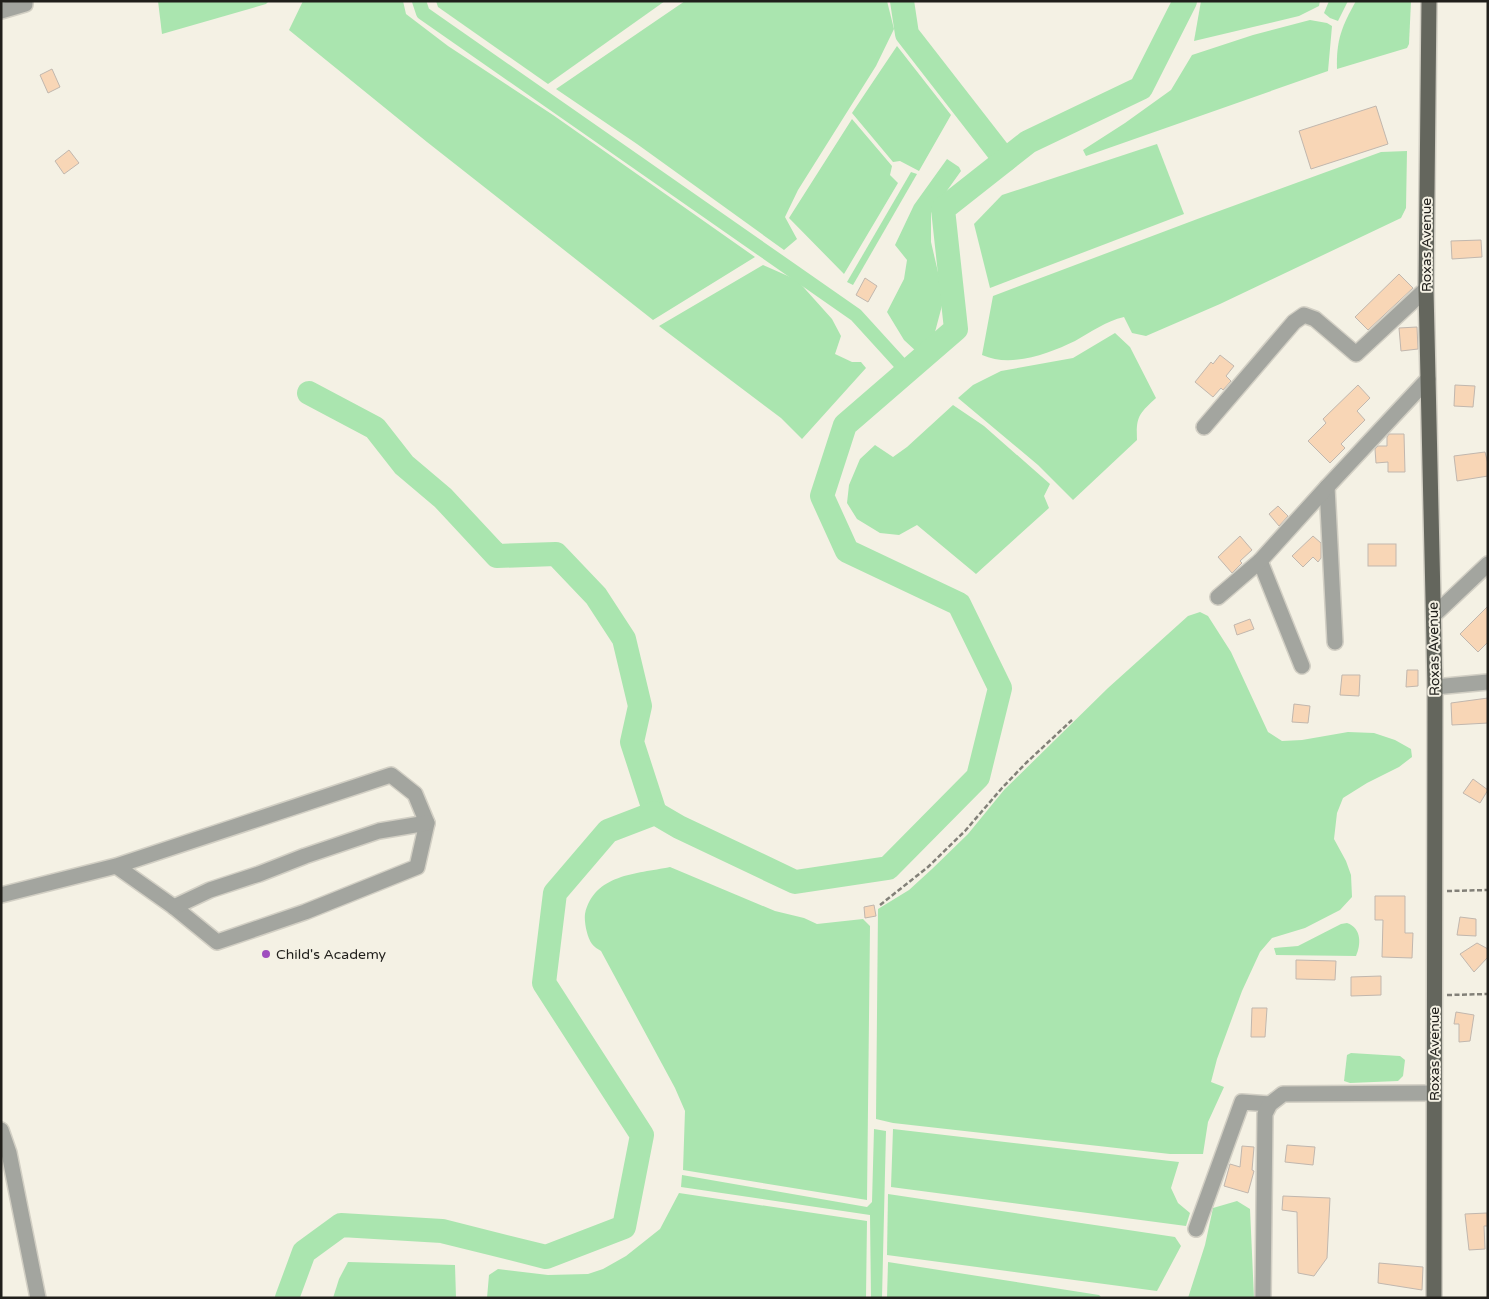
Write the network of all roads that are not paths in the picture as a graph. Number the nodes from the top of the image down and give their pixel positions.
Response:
1 (25, 1) edge
2 (1429, 1) edge
3 (1, 11) edge
4 (1426, 289) junction
5 (1428, 379) junction
6 (1204, 426) dead end
7 (1327, 487) junction
8 (1260, 561) junction
9 (1488, 564) edge
10 (1218, 596) dead end
11 (1434, 614) junction
12 (1335, 642) dead end
13 (1302, 666) dead end
14 (1488, 682) edge
15 (1435, 687) junction
16 (427, 823) junction
17 (116, 866) junction
18 (1, 895) edge
19 (174, 907) junction
20 (1434, 1093) junction
21 (1270, 1104) junction
22 (1, 1130) edge
23 (1196, 1228) dead end
24 (38, 1298) edge
25 (1263, 1298) edge
26 (1434, 1298) edge

1 - 3 street
2 - 4 main road, Roxas Avenue
4 - 5 main road, Roxas Avenue
4 - 6 street
5 - 7 street
5 - 11 main road, Roxas Avenue
7 - 8 street
7 - 12 street
8 - 10 street
8 - 13 street
9 - 11 street
11 - 15 main road, Roxas Avenue
14 - 15 street
15 - 20 main road, Roxas Avenue
16 - 17 street
16 - 19 street
16 - 19 street
17 - 18 street
17 - 19 street
20 - 21 street
20 - 26 main road, Roxas Avenue
21 - 23 street
21 - 25 street
22 - 24 street

